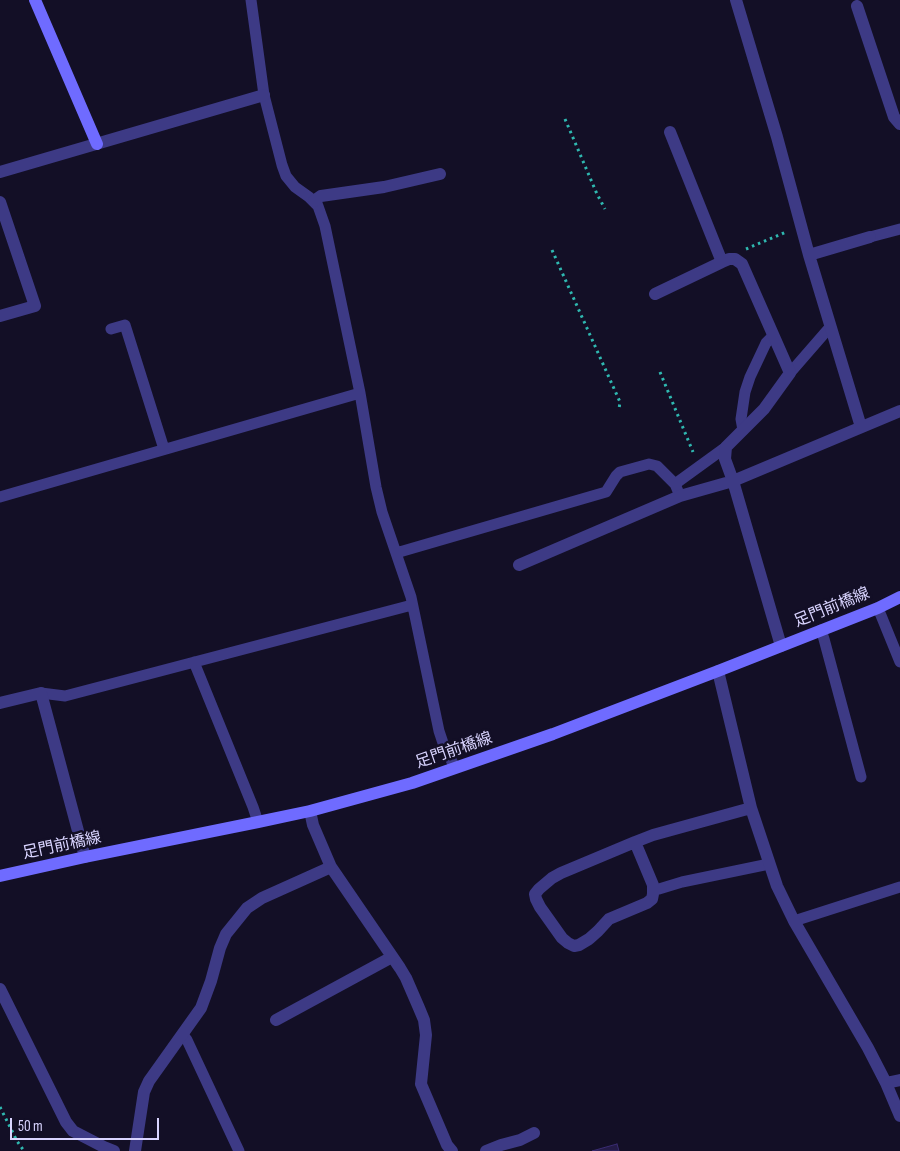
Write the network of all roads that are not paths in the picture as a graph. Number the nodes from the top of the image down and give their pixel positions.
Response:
1 (34, 0) edge
2 (251, 0) edge
3 (736, 0) edge
4 (857, 6) dead end
5 (264, 96) junction
6 (900, 124) edge
7 (670, 132) dead end
8 (97, 144) junction
9 (0, 172) edge
10 (440, 174) dead end
11 (314, 201) junction
12 (0, 202) edge
13 (900, 229) edge
14 (870, 238) joint
15 (809, 255) junction
16 (722, 262) junction
17 (656, 294) dead end
18 (0, 316) edge
19 (830, 327) junction
20 (110, 329) dead end
21 (773, 336) junction
22 (790, 373) junction
23 (360, 393) junction
24 (900, 410) edge
25 (861, 428) junction
26 (743, 430) junction
27 (726, 447) junction
28 (164, 449) junction
29 (734, 481) junction
30 (677, 490) junction
31 (0, 497) edge
32 (396, 553) junction
33 (519, 565) dead end
34 (900, 597) edge
35 (412, 605) junction
36 (878, 608) junction
37 (821, 630) junction
38 (781, 646) junction
39 (194, 662) junction
40 (900, 662) edge
41 (718, 671) junction
42 (41, 694) junction
43 (0, 703) edge
44 (455, 768) junction
45 (861, 778) dead end
46 (751, 808) junction
47 (310, 810) junction
48 (258, 822) junction
49 (635, 842) junction
50 (85, 857) junction
51 (769, 864) junction
52 (330, 866) junction
53 (0, 876) edge
54 (900, 887) edge
55 (653, 889) junction
56 (794, 920) junction
57 (392, 957) junction
58 (0, 989) edge
59 (276, 1020) dead end
60 (183, 1035) junction
61 (900, 1080) edge
62 (886, 1083) junction
63 (900, 1116) edge
64 (534, 1133) dead end
65 (114, 1151) edge
66 (135, 1151) edge
67 (239, 1151) edge
68 (452, 1151) edge
69 (486, 1151) edge

1 - 8 main road
2 - 5 lane
3 - 15 street
4 - 6 street
5 - 8 street
5 - 11 lane
7 - 16 street
8 - 9 street
10 - 11 street
11 - 23 lane
12 - 18 street
13 - 14 lane
14 - 15 street
15 - 19 street
16 - 17 street
16 - 21 street
19 - 22 lane
19 - 25 street
20 - 28 lane
21 - 22 street
21 - 26 lane
22 - 26 street
23 - 28 lane
23 - 32 lane
24 - 25 street
25 - 29 street
26 - 27 street
27 - 29 street
27 - 30 lane
28 - 31 lane
29 - 30 street
29 - 38 street
30 - 32 lane
30 - 33 street
32 - 35 lane
34 - 36 main road, 足門前橋線
35 - 39 lane
35 - 44 lane
36 - 37 main road, 足門前橋線
36 - 40 lane
37 - 38 main road, 足門前橋線
37 - 45 lane
38 - 41 main road, 足門前橋線
39 - 42 lane
39 - 48 lane
41 - 44 main road, 足門前橋線
41 - 46 street
42 - 43 street
42 - 50 street
44 - 47 main road, 足門前橋線
46 - 49 street
46 - 51 street
47 - 48 main road, 足門前橋線
47 - 52 street
48 - 50 main road, 足門前橋線
49 - 55 street
49 - 55 street
50 - 53 main road, 足門前橋線
51 - 55 lane
51 - 56 street
52 - 57 street
52 - 60 street
54 - 56 lane
56 - 62 street
57 - 59 street
57 - 68 street
58 - 65 street
60 - 66 street
60 - 67 lane
61 - 62 street
62 - 63 street
64 - 69 street

